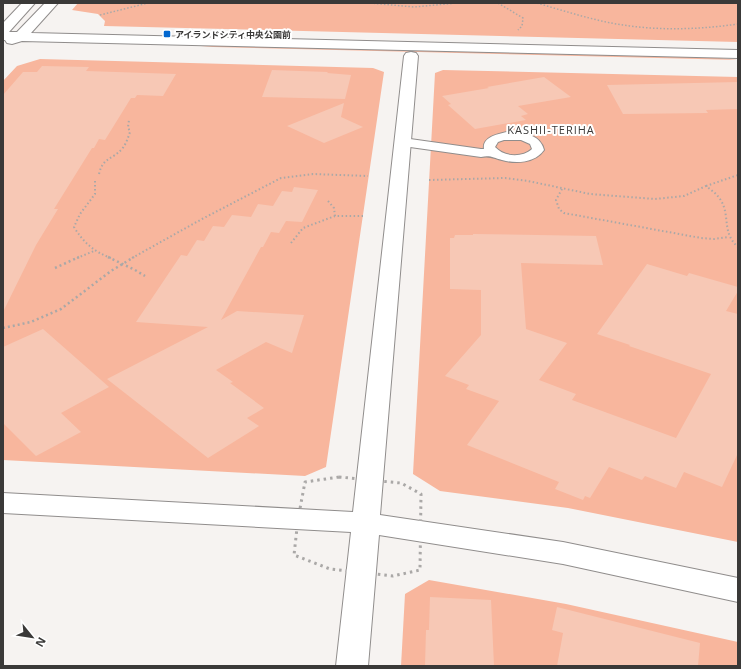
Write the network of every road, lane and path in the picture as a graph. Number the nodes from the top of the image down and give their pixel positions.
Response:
1 (29, 3) edge
2 (52, 3) edge
3 (148, 3) edge
4 (370, 3) edge
5 (457, 3) edge
6 (498, 3) edge
7 (537, 3) edge
8 (100, 16) dead end
9 (738, 24) edge
10 (3, 31) edge
11 (516, 32) dead end
12 (3, 36) edge
13 (21, 36) junction
14 (3, 45) edge
15 (738, 54) edge
16 (411, 56) junction
17 (738, 64) edge
18 (129, 120) dead end
19 (403, 142) junction
20 (491, 151) dead end
21 (99, 174) dead end
22 (738, 175) edge
23 (368, 176) dead end
24 (429, 180) dead end
25 (95, 181) dead end
26 (706, 186) junction
27 (562, 189) junction
28 (328, 201) dead end
29 (335, 216) junction
30 (363, 216) dead end
31 (728, 237) junction
32 (291, 243) dead end
33 (738, 247) edge
34 (94, 251) junction
35 (122, 264) junction
36 (55, 268) dead end
37 (145, 276) dead end
38 (3, 328) edge
39 (3, 503) edge
40 (366, 523) junction
41 (738, 590) edge
42 (352, 666) edge

1 - 10 street
2 - 13 street
3 - 8 path
4 - 5 path
6 - 11 path
7 - 9 path
12 - 13 street
13 - 14 street
13 - 15 street
14 - 16 street
16 - 17 street
16 - 19 street
18 - 21 path
19 - 20 lane
19 - 40 street
22 - 26 path
23 - 35 path
24 - 27 path
25 - 34 path
26 - 27 path
26 - 31 path
27 - 31 path
28 - 29 path
29 - 30 path
29 - 32 path
31 - 33 path
34 - 35 path
34 - 36 path
35 - 37 path
35 - 38 path
39 - 40 street
40 - 41 street
40 - 42 street

